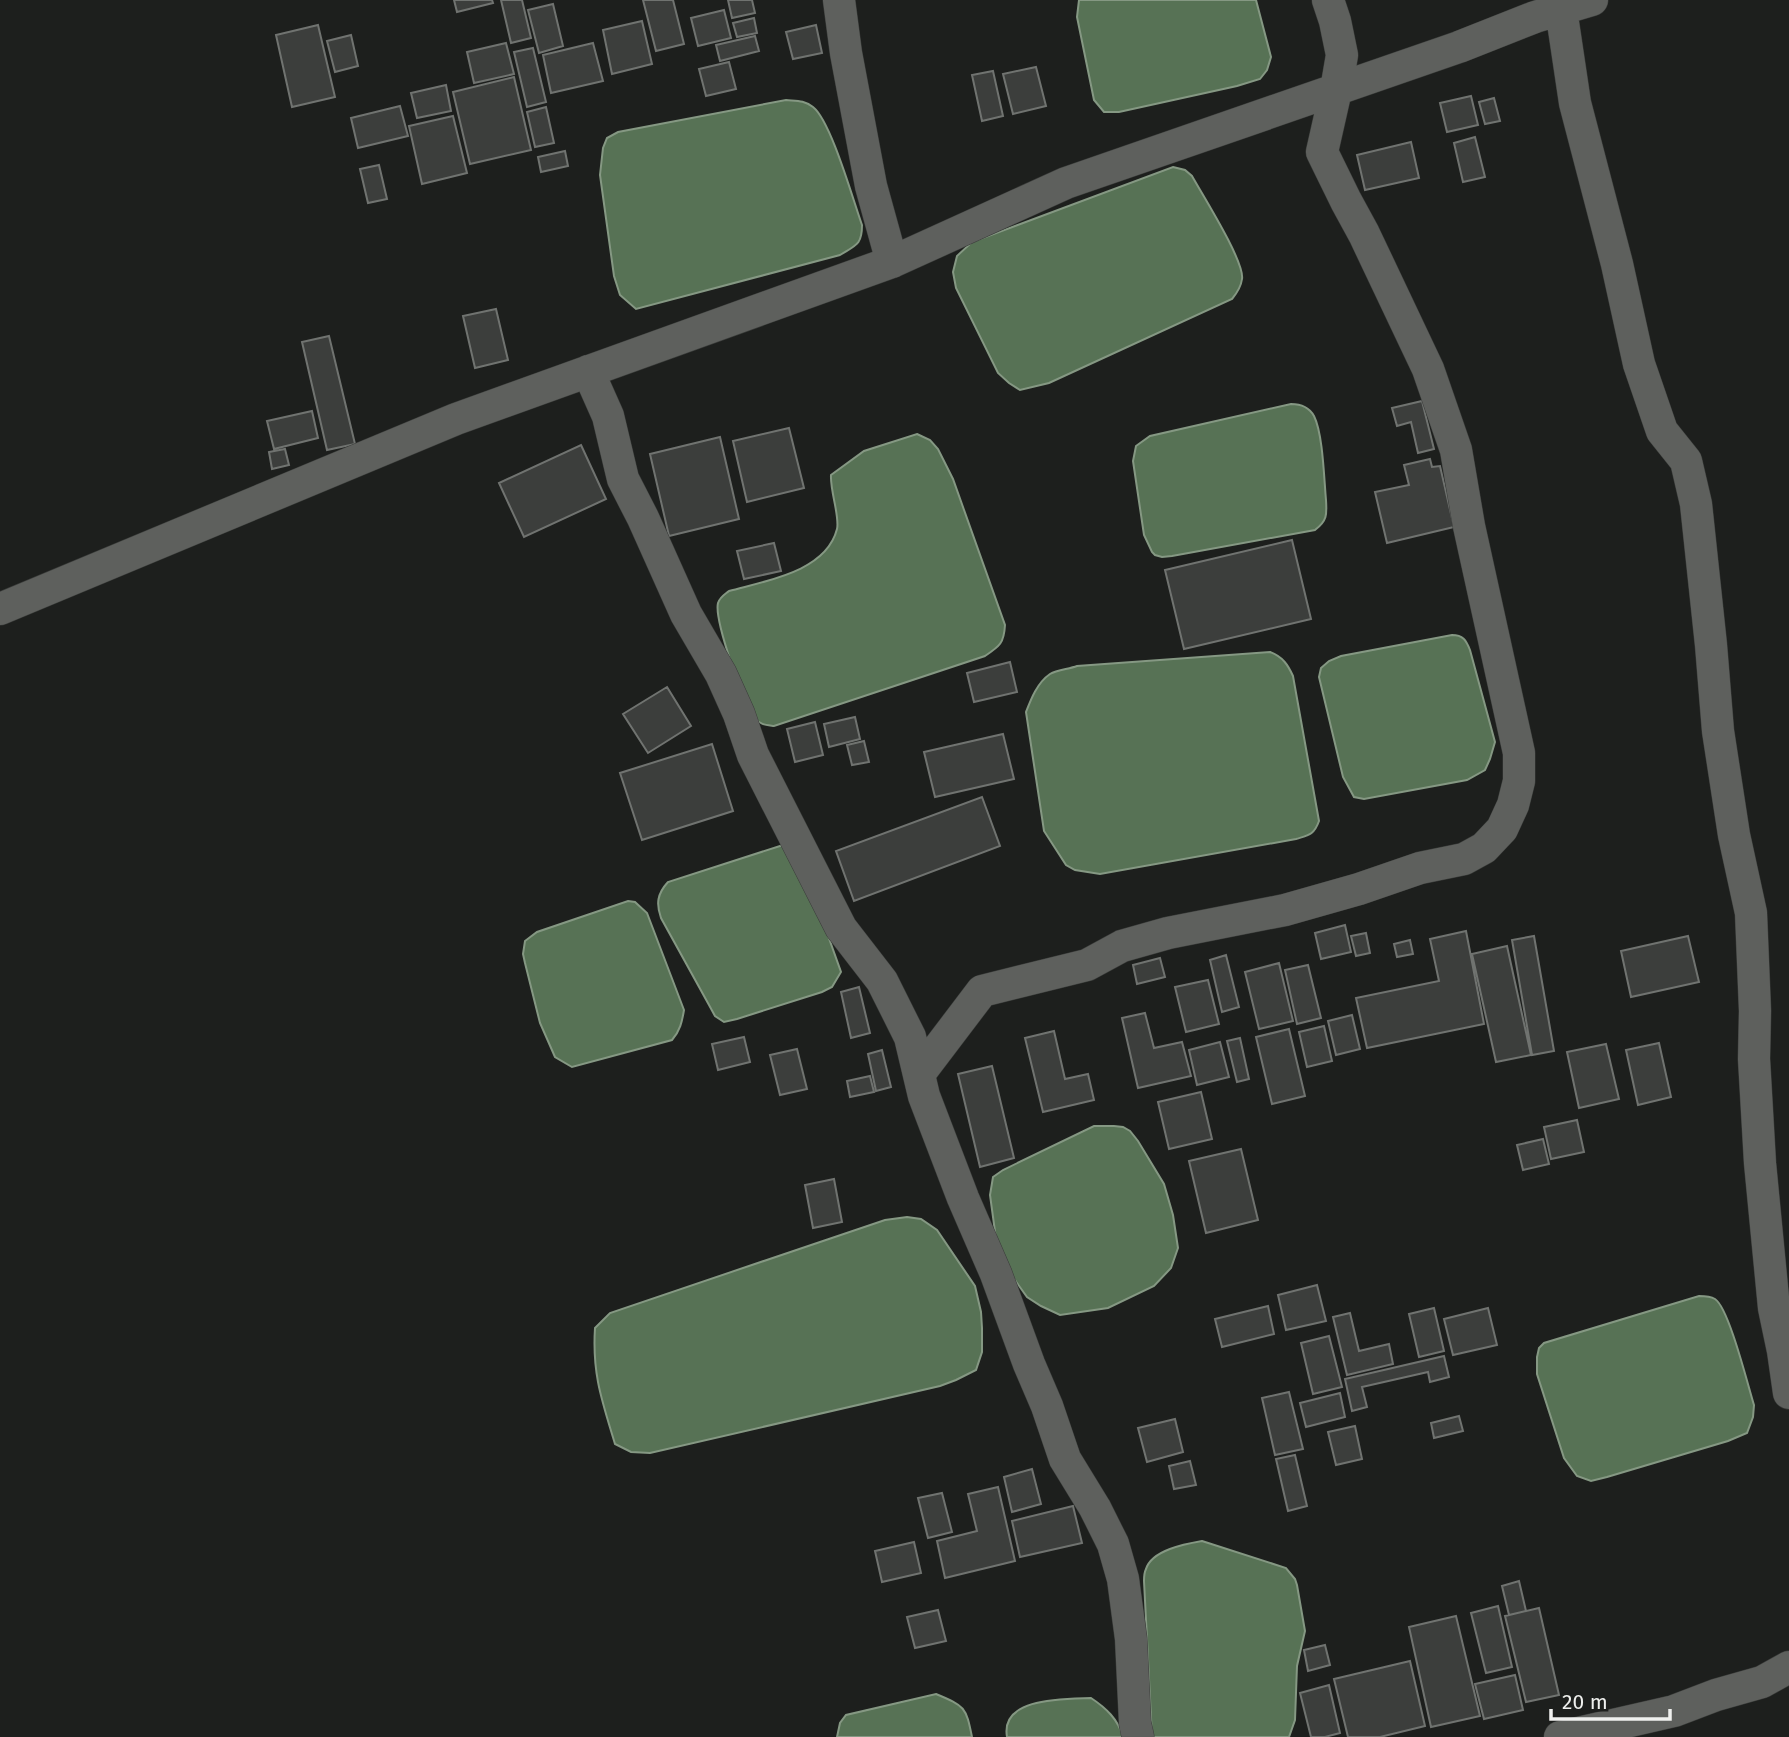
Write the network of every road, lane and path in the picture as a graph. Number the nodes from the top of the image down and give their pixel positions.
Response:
1 (839, 0) edge
2 (1328, 0) edge
3 (1592, 0) edge
4 (1560, 4) edge
5 (1336, 90) junction
6 (892, 261) junction
7 (588, 372) junction
8 (0, 609) edge
9 (919, 1074) junction
10 (1789, 1393) edge
11 (1789, 1667) edge
12 (1138, 1737) edge
13 (1560, 1737) edge

1 - 6 street
2 - 5 street
3 - 4 street
4 - 5 street
4 - 10 street
5 - 6 street
5 - 9 street
6 - 7 street
7 - 8 street
7 - 9 street
9 - 12 street
11 - 13 street

